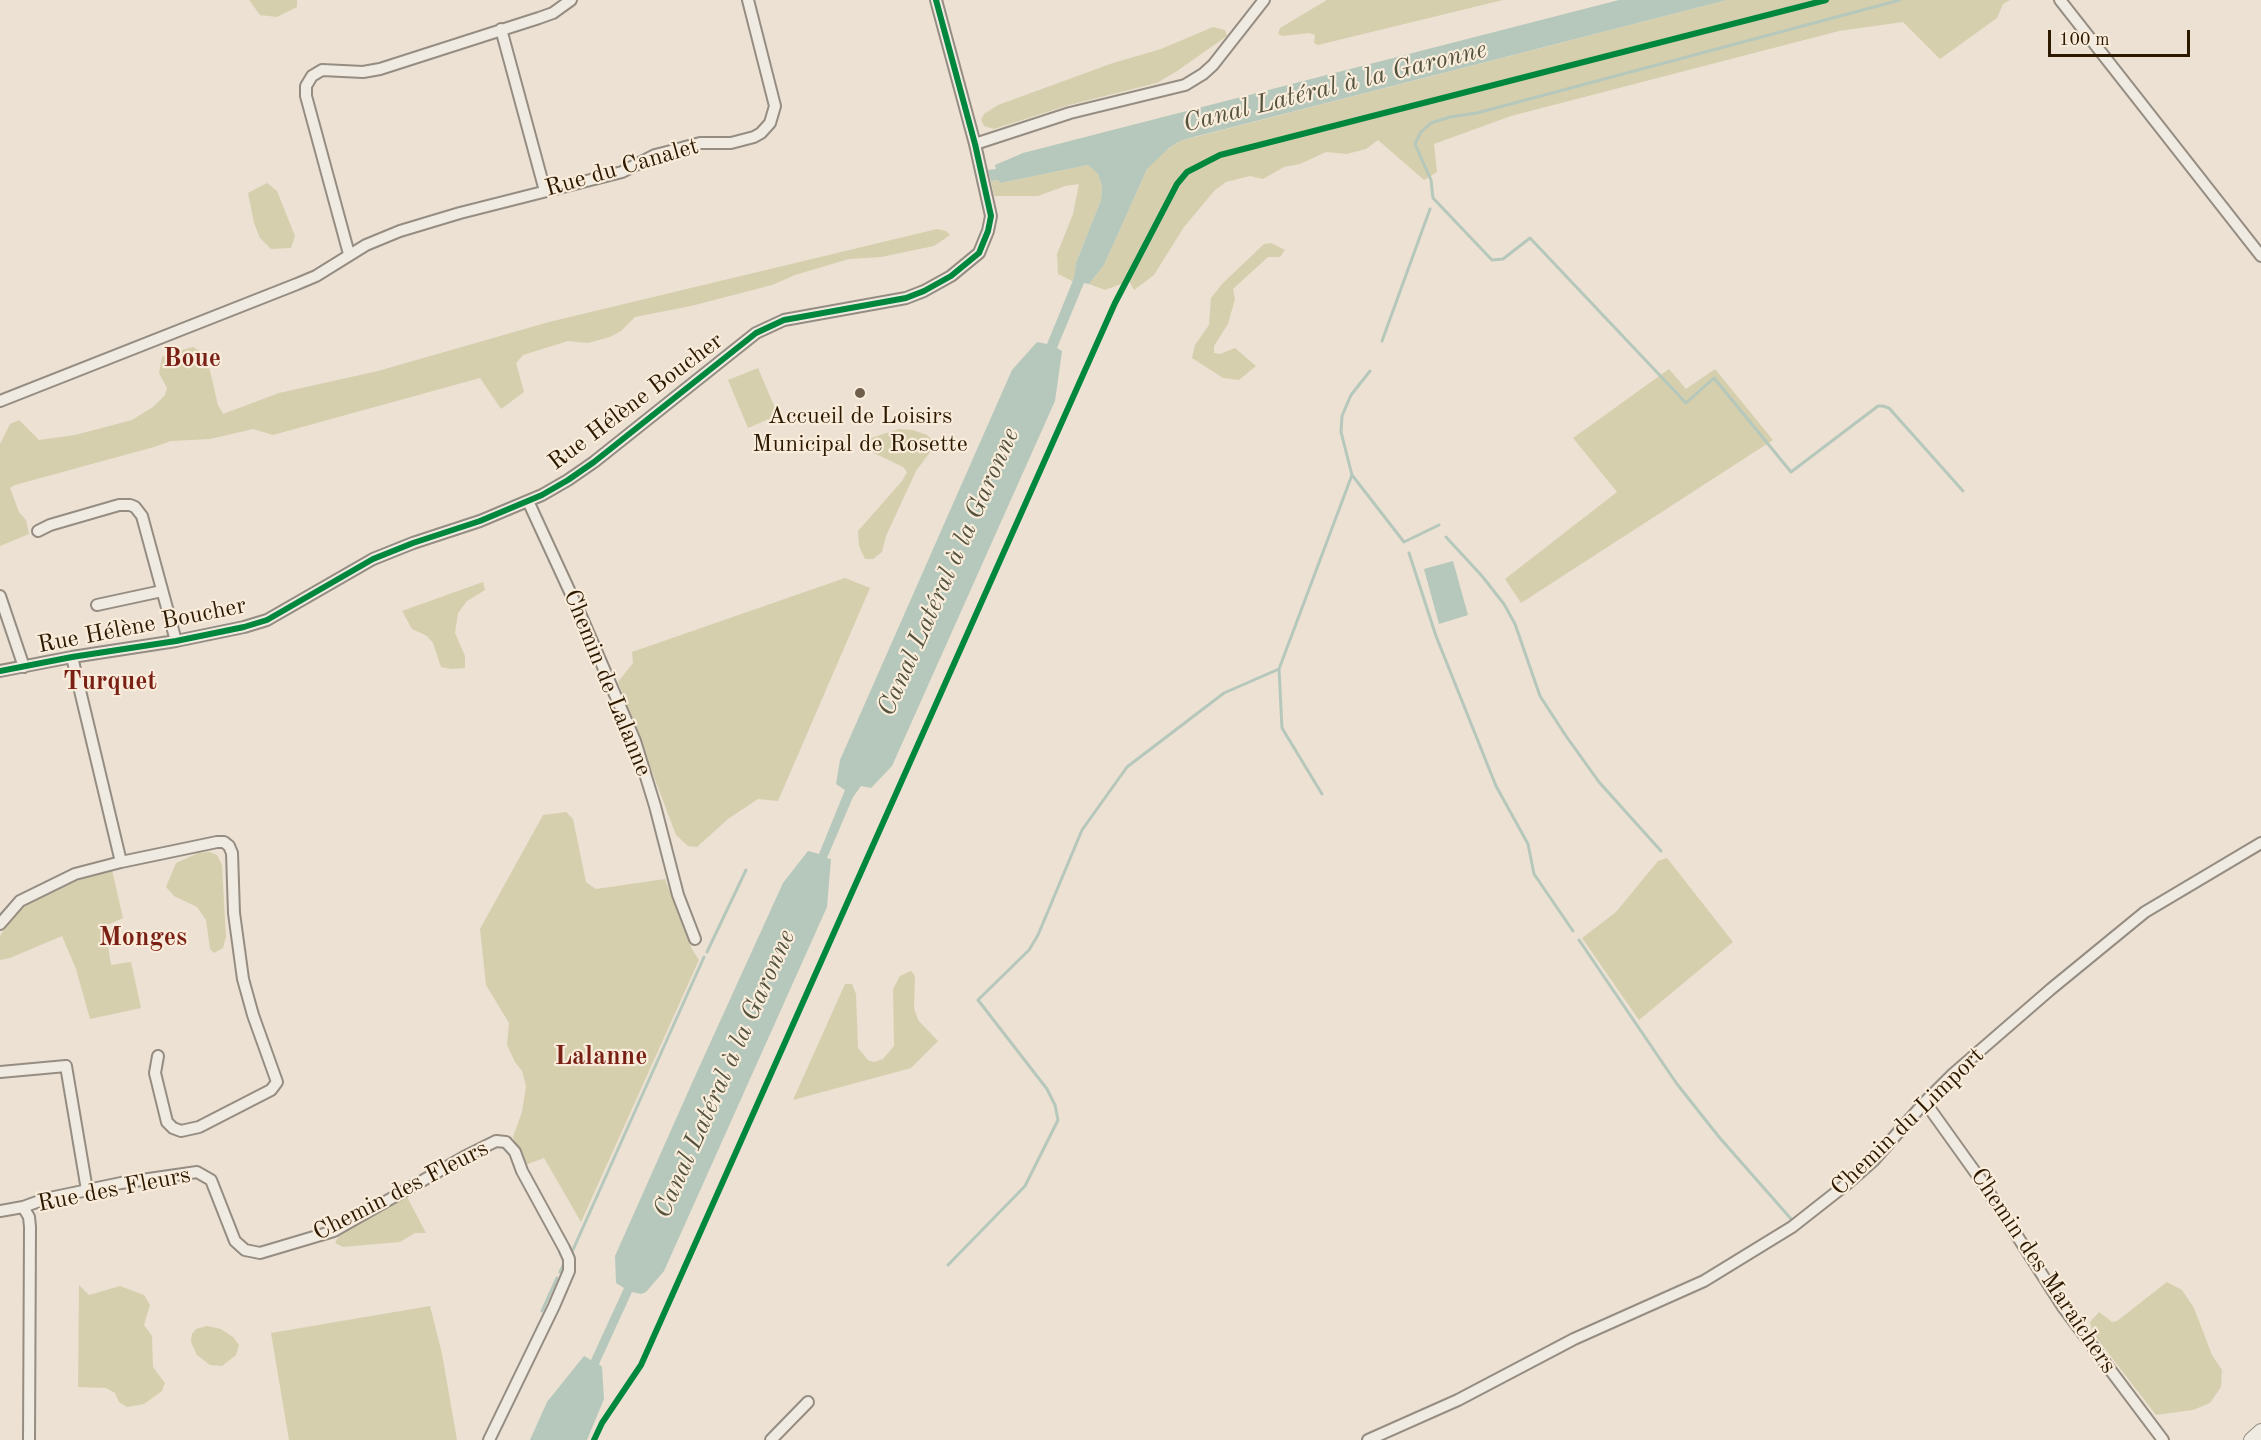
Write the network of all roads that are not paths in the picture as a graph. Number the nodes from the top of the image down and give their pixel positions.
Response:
1 (571, 0) edge
2 (748, 0) edge
3 (936, 0) edge
4 (1264, 0) edge
5 (2060, 0) edge
6 (501, 29) junction
7 (975, 144) junction
8 (544, 191) junction
9 (349, 254) junction
10 (2261, 256) edge
11 (0, 401) edge
12 (528, 501) junction
13 (38, 531) dead end
14 (162, 591) junction
15 (0, 596) edge
16 (97, 605) dead end
17 (176, 641) junction
18 (72, 657) junction
19 (24, 666) junction
20 (0, 671) edge
21 (2261, 843) edge
22 (121, 862) junction
23 (0, 924) edge
24 (695, 939) dead end
25 (158, 1056) dead end
26 (0, 1072) edge
27 (1925, 1102) junction
28 (87, 1190) junction
29 (23, 1207) junction
30 (0, 1211) edge
31 (252, 1252) joint
32 (808, 1402) dead end
33 (2261, 1431) edge
34 (29, 1440) edge
35 (489, 1440) edge
36 (771, 1440) edge
37 (1368, 1440) edge
38 (2163, 1440) edge
39 (2251, 1440) edge

1 - 6 street
2 - 8 street, Rue du Canalet
3 - 7 street
4 - 7 street
5 - 10 street
6 - 8 street
6 - 9 street
7 - 12 street, Rue Hélène Boucher
8 - 9 street, Rue du Canalet
9 - 11 street, Rue du Canalet
12 - 17 street, Rue Hélène Boucher
12 - 24 street, Chemin de Lalanne
13 - 14 street
14 - 16 street
14 - 17 street
15 - 19 street
17 - 18 street, Rue Hélène Boucher
18 - 19 street, Rue Hélène Boucher
18 - 22 street
19 - 20 street, Rue Hélène Boucher
21 - 27 street, Chemin du Limport
22 - 23 street
22 - 25 street
26 - 28 street
27 - 37 street, Chemin du Limport
27 - 38 street, Chemin des Maraîchers
28 - 29 street, Rue des Fleurs
28 - 31 street, Rue des Fleurs
29 - 30 street, Rue des Fleurs
29 - 34 street
31 - 35 street, Chemin des Fleurs
32 - 36 street
33 - 39 street

